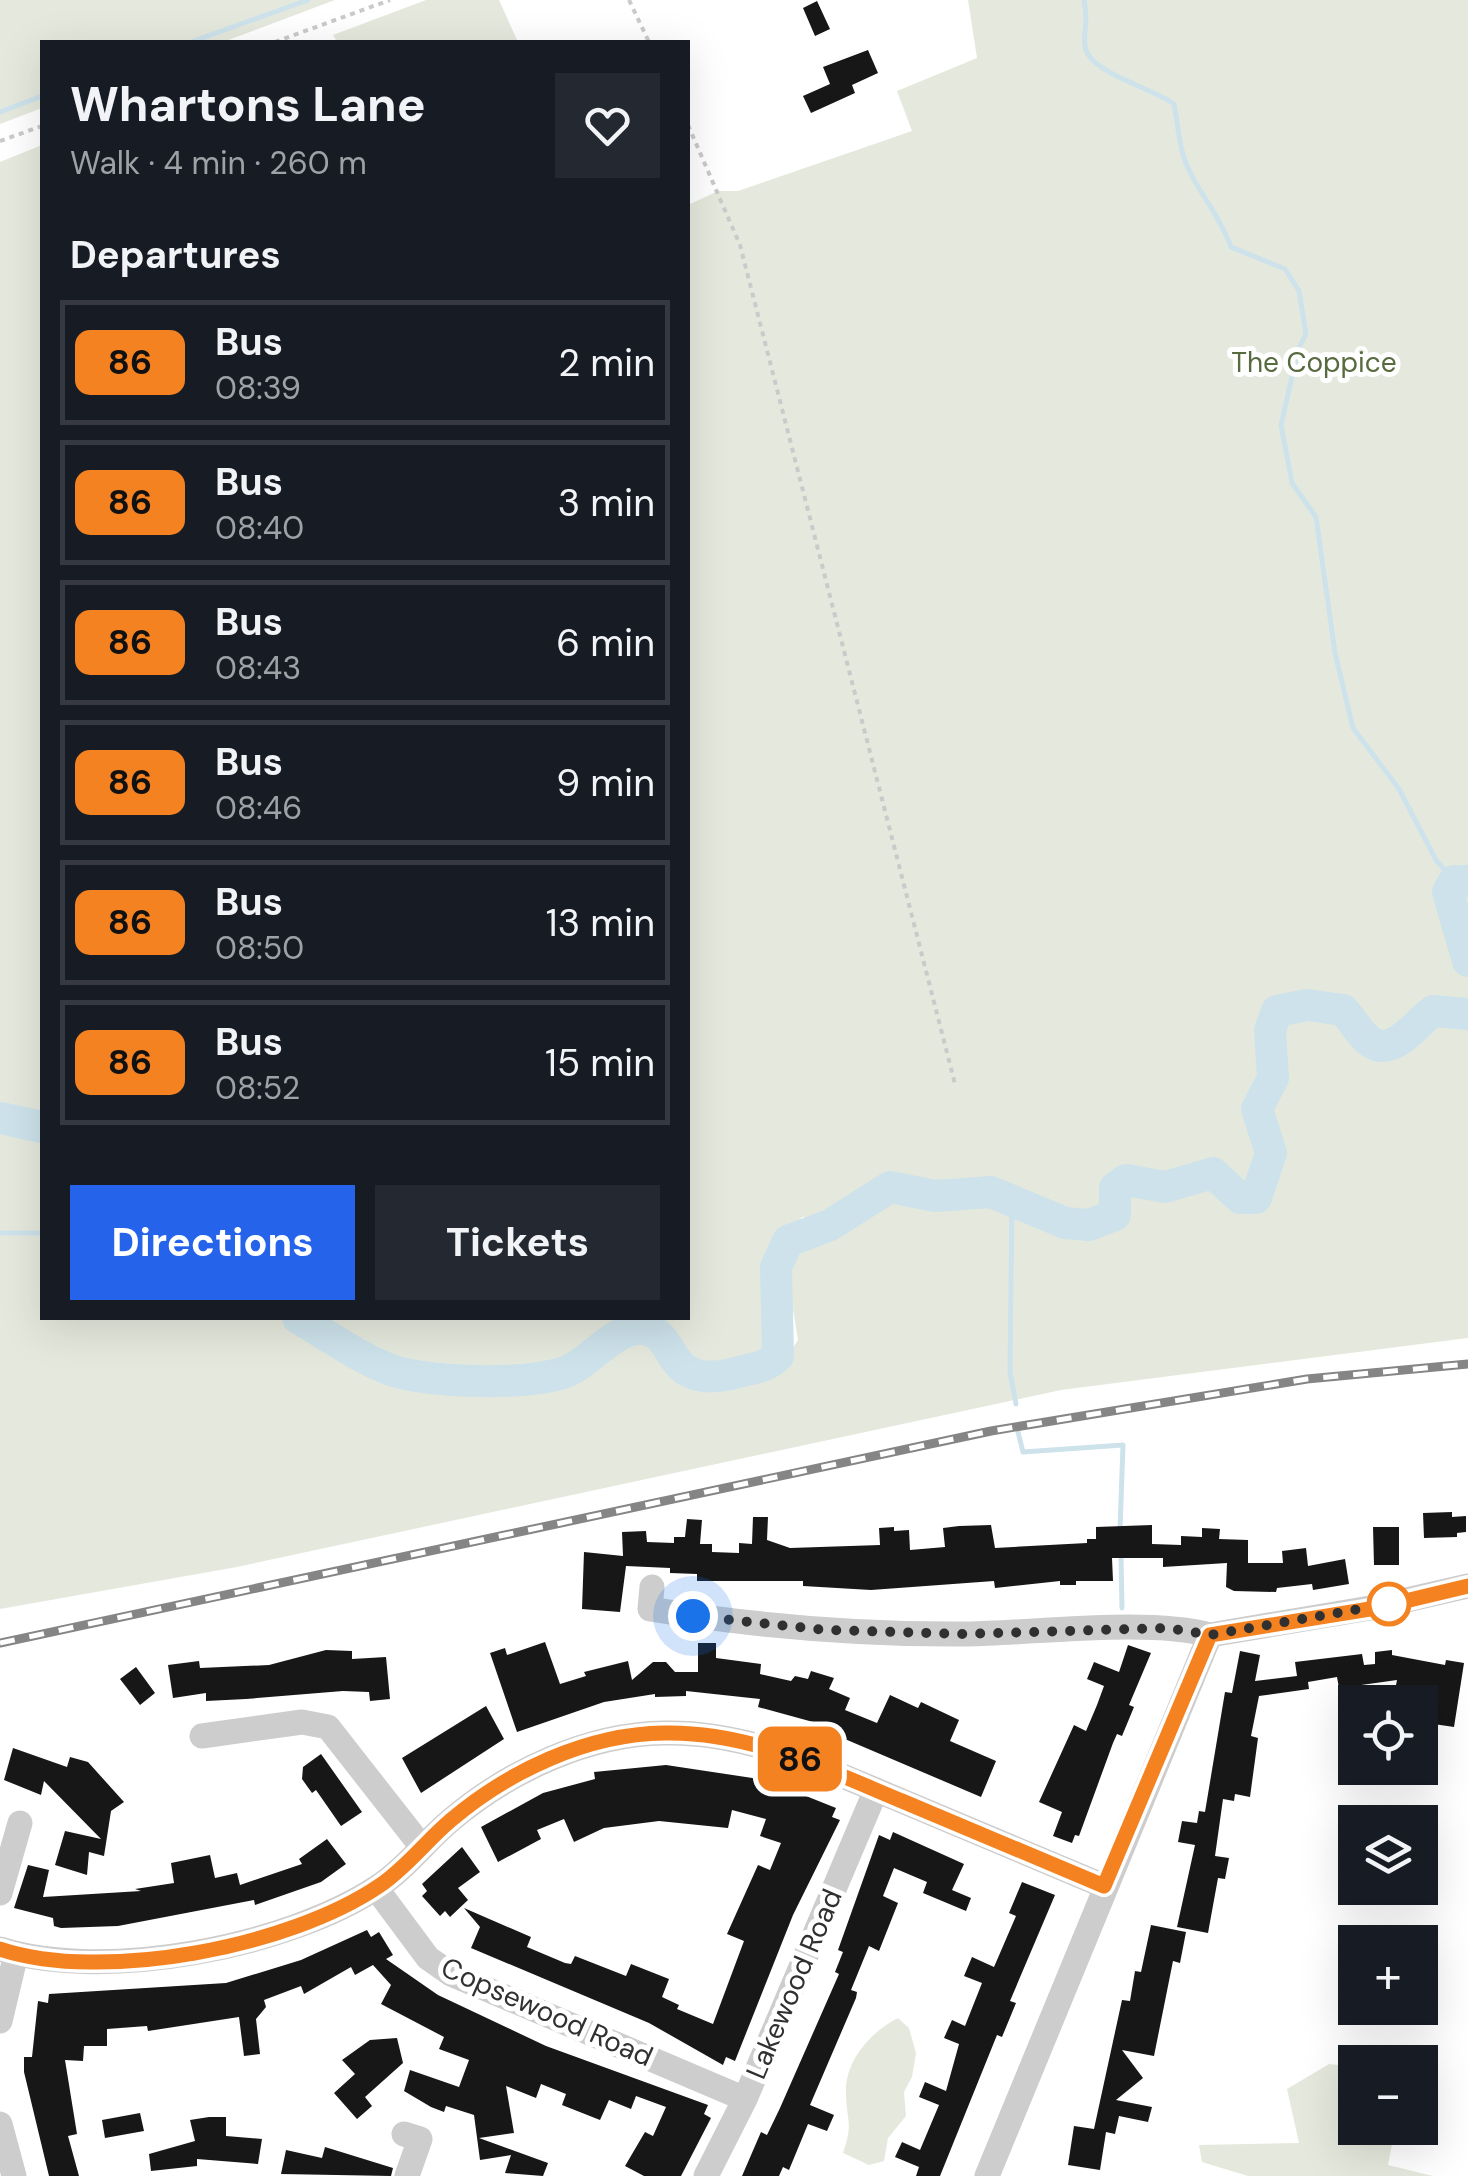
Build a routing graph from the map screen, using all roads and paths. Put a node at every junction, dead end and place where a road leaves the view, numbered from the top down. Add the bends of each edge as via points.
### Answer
1 (390, 0) edge
2 (629, 0) edge
3 (280, 40) edge
4 (648, 40) edge
5 (40, 127) edge
6 (690, 130) edge
7 (0, 141) edge
8 (955, 1084) dead end
9 (1468, 1586) edge
10 (652, 1587) dead end
11 (1210, 1635) junction
12 (202, 1736) dead end
13 (876, 1790) junction
14 (20, 1824) dead end
15 (422, 1847) junction
16 (1104, 1886) junction
17 (376, 1888) junction
18 (0, 1893) edge
19 (8, 1951) edge
20 (0, 2021) edge
21 (745, 2099) junction
22 (0, 2124) edge
23 (419, 2139) dead end
24 (7, 2166) edge
25 (407, 2176) edge
26 (706, 2176) edge
27 (986, 2176) edge

1 - 3 path
2 - 4 path
5 - 7 path
6 - 8 path via 740,245
9 - 11 street
10 - 11 street via 650,1609 794,1627 964,1634 1168,1628
11 - 16 street
12 - 15 street via 302,1722 328,1727
13 - 15 street via 736,1740 635,1735 529,1770
13 - 16 street
13 - 21 street, Lakewood Road
14 - 18 street
15 - 17 street
16 - 27 street
17 - 19 street via 260,1937 193,1952 100,1960
17 - 21 street, Copsewood Road via 428,1958 451,1974
19 - 20 street
21 - 26 street, Lakewood Road
22 - 24 street
23 - 25 street

